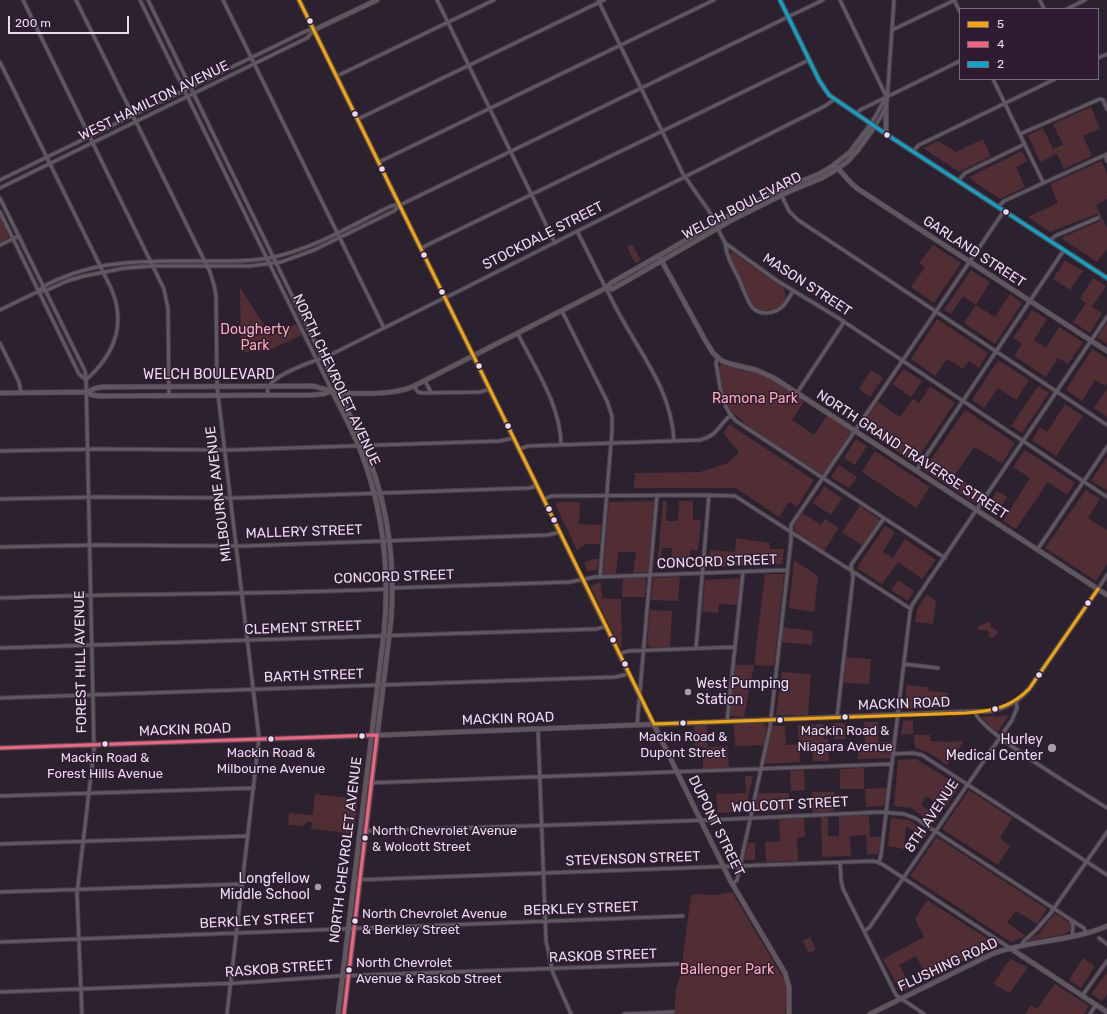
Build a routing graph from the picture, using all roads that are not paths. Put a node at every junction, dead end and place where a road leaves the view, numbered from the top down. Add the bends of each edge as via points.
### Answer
1 (23, 0) edge
2 (76, 0) edge
3 (140, 0) edge
4 (148, 0) edge
5 (223, 0) edge
6 (299, 0) edge
7 (377, 0) edge
8 (437, 0) edge
9 (494, 0) edge
10 (604, 0) edge
11 (714, 0) edge
12 (780, 0) edge
13 (823, 0) edge
14 (840, 0) edge
15 (894, 0) edge
16 (954, 0) edge
17 (1085, 0) edge
18 (598, 1) edge
19 (1068, 8) edge
20 (959, 10) edge
21 (154, 13) junction
22 (148, 16) junction
23 (788, 17) junction
24 (448, 22) junction
25 (314, 30) junction
26 (892, 30) junction
27 (620, 45) junction
28 (252, 57) junction
29 (809, 60) junction
30 (0, 62) edge
31 (959, 62) edge
32 (255, 64) junction
33 (468, 65) junction
34 (337, 76) junction
35 (993, 80) edge
36 (1053, 80) edge
37 (190, 87) junction
38 (641, 88) junction
39 (184, 90) junction
40 (194, 94) junction
41 (187, 97) junction
42 (886, 98) junction
43 (834, 99) junction
44 (1004, 103) junction
45 (886, 104) junction
46 (489, 109) junction
47 (1107, 109) edge
48 (856, 114) junction
49 (133, 115) junction
50 (358, 119) junction
51 (136, 122) junction
52 (873, 125) junction
53 (662, 132) junction
54 (886, 134) junction
55 (1020, 134) junction
56 (90, 136) junction
57 (93, 143) junction
58 (1025, 144) junction
59 (913, 151) junction
60 (510, 152) junction
61 (1106, 154) edge
62 (47, 158) junction
63 (379, 162) junction
64 (1107, 162) edge
65 (50, 164) junction
66 (836, 167) junction
67 (232, 173) junction
68 (226, 176) junction
69 (684, 177) junction
70 (0, 180) edge
71 (958, 181) junction
72 (1043, 182) junction
73 (0, 188) edge
74 (780, 193) junction
75 (531, 195) junction
76 (0, 198) edge
77 (400, 206) junction
78 (998, 207) junction
79 (1004, 211) junction
80 (0, 212) edge
81 (1098, 218) dead end
82 (716, 225) junction
83 (577, 231) junction
84 (337, 232) junction
85 (19, 236) junction
86 (13, 238) junction
87 (340, 238) junction
88 (1050, 241) junction
89 (725, 242) junction
90 (554, 243) junction
91 (0, 245) edge
92 (421, 248) junction
93 (1064, 250) junction
94 (274, 257) junction
95 (661, 258) junction
96 (266, 259) junction
97 (150, 261) junction
98 (204, 261) junction
99 (969, 262) junction
100 (276, 263) junction
101 (269, 264) junction
102 (153, 266) junction
103 (207, 266) junction
104 (100, 267) junction
105 (102, 272) junction
106 (1107, 278) edge
107 (43, 286) junction
108 (606, 288) junction
109 (39, 291) junction
110 (46, 291) junction
111 (793, 291) junction
112 (445, 298) junction
113 (1031, 302) junction
114 (0, 310) edge
115 (562, 311) junction
116 (936, 311) junction
117 (1107, 317) edge
118 (844, 322) junction
119 (384, 328) junction
120 (518, 334) junction
121 (1091, 341) junction
122 (0, 343) edge
123 (1107, 351) edge
124 (997, 352) junction
125 (473, 356) junction
126 (323, 358) junction
127 (717, 358) junction
128 (316, 360) junction
129 (902, 361) junction
130 (86, 380) junction
131 (425, 381) junction
132 (169, 386) junction
133 (217, 386) junction
134 (269, 386) junction
135 (414, 386) junction
136 (490, 389) junction
137 (332, 391) junction
138 (21, 392) junction
139 (87, 392) junction
140 (339, 392) junction
141 (431, 392) junction
142 (1057, 392) junction
143 (0, 393) edge
144 (797, 393) junction
145 (169, 395) junction
146 (218, 395) junction
147 (268, 395) junction
148 (963, 402) junction
149 (731, 415) junction
150 (1107, 425) edge
151 (855, 431) junction
152 (513, 438) junction
153 (674, 441) junction
154 (1024, 441) junction
155 (611, 443) junction
156 (561, 445) junction
157 (358, 446) junction
158 (364, 446) junction
159 (1107, 447) edge
160 (88, 449) junction
161 (519, 449) junction
162 (225, 450) junction
163 (0, 451) edge
164 (916, 471) junction
165 (823, 478) junction
166 (1084, 482) junction
167 (537, 486) junction
168 (377, 493) junction
169 (657, 495) junction
170 (709, 495) junction
171 (606, 496) junction
172 (89, 497) junction
173 (1107, 497) edge
174 (230, 498) junction
175 (0, 499) edge
176 (543, 499) junction
177 (977, 511) junction
178 (884, 518) junction
179 (791, 531) junction
180 (560, 532) junction
181 (389, 540) junction
182 (383, 541) junction
183 (90, 545) junction
184 (236, 546) junction
185 (0, 547) edge
186 (1037, 550) junction
187 (945, 558) junction
188 (787, 570) junction
189 (743, 572) junction
190 (852, 572) junction
191 (702, 573) junction
192 (650, 575) junction
193 (1107, 575) edge
194 (600, 577) junction
195 (583, 580) junction
196 (389, 588) junction
197 (1098, 589) junction
198 (242, 593) junction
199 (91, 595) junction
200 (1107, 595) edge
201 (0, 598) edge
202 (911, 609) junction
203 (606, 626) junction
204 (386, 636) junction
205 (248, 641) junction
206 (92, 645) junction
207 (735, 647) junction
208 (0, 648) edge
209 (696, 648) junction
210 (643, 650) junction
211 (619, 654) junction
212 (904, 664) junction
213 (938, 668) dead end
214 (629, 674) junction
215 (377, 684) junction
216 (383, 684) junction
217 (254, 689) junction
218 (93, 694) junction
219 (639, 695) junction
220 (0, 698) edge
221 (1016, 701) junction
222 (975, 712) junction
223 (898, 715) junction
224 (837, 718) junction
225 (770, 720) junction
226 (727, 722) junction
227 (654, 724) junction
228 (637, 725) junction
229 (538, 729) junction
230 (377, 735) junction
231 (371, 736) junction
232 (259, 738) junction
233 (999, 738) junction
234 (94, 744) junction
235 (0, 748) edge
236 (893, 754) junction
237 (892, 764) junction
238 (760, 770) junction
239 (678, 773) junction
240 (540, 778) junction
241 (371, 783) junction
242 (366, 784) junction
243 (967, 784) junction
244 (254, 788) junction
245 (90, 793) junction
246 (0, 796) edge
247 (1107, 808) edge
248 (886, 812) junction
249 (750, 818) junction
250 (701, 820) junction
251 (542, 826) junction
252 (935, 831) junction
253 (363, 832) junction
254 (1107, 832) edge
255 (248, 836) junction
256 (84, 841) junction
257 (0, 844) edge
258 (840, 862) junction
259 (879, 862) junction
260 (1086, 862) junction
261 (740, 866) junction
262 (723, 867) junction
263 (543, 873) junction
264 (1107, 875) edge
265 (903, 878) junction
266 (357, 880) junction
267 (243, 884) junction
268 (732, 885) junction
269 (78, 889) junction
270 (0, 892) edge
271 (1054, 909) junction
272 (683, 916) dead end
273 (1070, 919) junction
274 (545, 921) junction
275 (1107, 926) edge
276 (348, 928) junction
277 (354, 928) junction
278 (864, 931) junction
279 (237, 934) junction
280 (1086, 934) junction
281 (1072, 937) junction
282 (1099, 938) dead end
283 (79, 939) junction
284 (0, 942) edge
285 (1107, 944) edge
286 (1021, 946) junction
287 (1010, 948) junction
288 (1107, 960) edge
289 (678, 964) dead end
290 (552, 969) junction
291 (342, 976) junction
292 (348, 976) junction
293 (231, 984) junction
294 (81, 989) junction
295 (0, 992) edge
296 (1082, 996) junction
297 (901, 999) junction
298 (1096, 1005) junction
299 (880, 1011) edge
300 (673, 1012) dead end
301 (1107, 1012) edge
302 (82, 1014) edge
303 (227, 1014) edge
304 (338, 1014) edge
305 (344, 1014) edge
306 (571, 1014) edge
307 (624, 1014) edge
308 (788, 1014) edge
309 (870, 1014) edge
310 (924, 1014) edge
311 (1090, 1014) edge

1 - 56 street
2 - 49 street, MILBOURNE AVENUE
3 - 22 street, NORTH CHEVROLET AVENUE
4 - 21 street, NORTH CHEVROLET AVENUE
5 - 28 street
6 - 25 street, DUPONT STREET
7 - 25 street, WEST HAMILTON AVENUE
8 - 24 street
9 - 24 street
10 - 18 street
11 - 27 street
12 - 23 street
13 - 23 street
14 - 42 street
15 - 26 street
16 - 20 street
16 - 26 street
17 - 19 street
18 - 27 street, MASON STREET
18 - 33 street
21 - 22 street
21 - 37 street, NORTH CHEVROLET AVENUE
22 - 39 street, NORTH CHEVROLET AVENUE
23 - 29 street
23 - 38 street
24 - 33 street
24 - 34 street
25 - 28 street, WEST HAMILTON AVENUE via 306,31
25 - 32 street, WEST HAMILTON AVENUE via 307,38
25 - 34 street, DUPONT STREET
26 - 42 street
27 - 38 street, MASON STREET
27 - 46 street
28 - 32 street
28 - 37 street, WEST HAMILTON AVENUE
29 - 43 street via 823,88
29 - 53 street
30 - 62 street
31 - 42 street
32 - 40 street, WEST HAMILTON AVENUE
32 - 84 street
33 - 46 street
33 - 50 street
34 - 50 street, DUPONT STREET
35 - 44 street
36 - 44 street
37 - 39 street, WEST HAMILTON AVENUE
37 - 40 street, NORTH CHEVROLET AVENUE
38 - 53 street, MASON STREET
38 - 60 street
39 - 41 street, NORTH CHEVROLET AVENUE
39 - 49 street, WEST HAMILTON AVENUE
40 - 41 street, WEST HAMILTON AVENUE
40 - 67 street, NORTH CHEVROLET AVENUE
41 - 51 street, WEST HAMILTON AVENUE
41 - 68 street, NORTH CHEVROLET AVENUE
42 - 45 street
42 - 48 street
42 - 52 street
43 - 48 street
43 - 69 street, STOCKDALE STREET via 828,105
44 - 55 street
44 - 59 street via 920,145
45 - 52 street
45 - 54 street
46 - 60 street
46 - 63 street
47 - 55 street via 1102,99
48 - 52 street
49 - 51 street, MILBOURNE AVENUE
49 - 56 street, WEST HAMILTON AVENUE
50 - 63 street, DUPONT STREET
51 - 57 street, WEST HAMILTON AVENUE
51 - 98 street, MILBOURNE AVENUE
52 - 54 street
52 - 66 street, WELCH BOULEVARD via 858,150
53 - 69 street, MASON STREET
53 - 75 street
54 - 59 street
55 - 58 street
56 - 57 street
56 - 62 street, WEST HAMILTON AVENUE
57 - 65 street, WEST HAMILTON AVENUE
57 - 97 street
58 - 71 street via 965,173
58 - 72 street
59 - 71 street
60 - 75 street
60 - 77 street
61 - 64 street
61 - 72 street
62 - 65 street
62 - 70 street, WEST HAMILTON AVENUE
63 - 77 street, DUPONT STREET
65 - 73 street, WEST HAMILTON AVENUE
65 - 104 street
66 - 74 street, WELCH BOULEVARD via 822,178
66 - 99 street, GARLAND STREET via 858,189
67 - 68 street
67 - 94 street, NORTH CHEVROLET AVENUE
68 - 96 street, NORTH CHEVROLET AVENUE
69 - 82 street, MASON STREET
69 - 83 street, STOCKDALE STREET
71 - 78 street
72 - 78 street via 1004,201
74 - 82 street, WELCH BOULEVARD
74 - 116 street via 795,218
75 - 90 street
75 - 92 street
76 - 85 street, FOREST HILL AVENUE
77 - 84 street via 393,205
77 - 87 street
77 - 92 street, DUPONT STREET
78 - 79 street
79 - 88 street
79 - 99 street
80 - 86 street
81 - 88 street via 1055,236
82 - 89 street, MASON STREET
82 - 95 street, WELCH BOULEVARD
83 - 90 street, STOCKDALE STREET
83 - 108 street
84 - 87 street
84 - 94 street via 303,249
85 - 86 street
85 - 107 street, FOREST HILL AVENUE
86 - 91 street
86 - 109 street
87 - 100 street via 305,254
87 - 119 street
88 - 93 street
89 - 111 street, MASON STREET
89 - 111 street via 727,256 755,310 765,313 776,311
90 - 112 street, STOCKDALE STREET
92 - 112 street, DUPONT STREET
93 - 106 street
93 - 113 street
94 - 96 street
94 - 100 street, NORTH CHEVROLET AVENUE
95 - 108 street, WELCH BOULEVARD
95 - 127 street
96 - 98 street
96 - 101 street, NORTH CHEVROLET AVENUE
97 - 98 street
97 - 102 street
97 - 104 street
98 - 103 street, MILBOURNE AVENUE
99 - 113 street, GARLAND STREET
99 - 116 street
100 - 101 street
100 - 126 street, NORTH CHEVROLET AVENUE
101 - 103 street
101 - 128 street, NORTH CHEVROLET AVENUE
102 - 103 street
102 - 105 street
102 - 132 street via 164,289 168,306
103 - 133 street, MILBOURNE AVENUE via 216,293
104 - 105 street
104 - 107 street via 70,274
105 - 110 street via 72,280
105 - 130 street via 116,302 117,331 106,358
107 - 109 street
107 - 110 street, FOREST HILL AVENUE
108 - 115 street, WELCH BOULEVARD
108 - 153 street via 659,382 668,407
109 - 110 street
109 - 114 street
109 - 130 street via 79,374
110 - 130 street, FOREST HILL AVENUE via 85,371
111 - 118 street, MASON STREET
112 - 119 street, STOCKDALE STREET
112 - 125 street, DUPONT STREET
113 - 121 street, GARLAND STREET
113 - 124 street
115 - 120 street, WELCH BOULEVARD
115 - 155 street via 607,401 612,421
116 - 124 street
116 - 129 street
117 - 121 street
118 - 129 street, MASON STREET
118 - 144 street
119 - 126 street, STOCKDALE STREET
120 - 125 street, WELCH BOULEVARD
120 - 156 street via 555,408 560,423
121 - 123 street, GARLAND STREET
121 - 142 street
122 - 138 street via 20,384
124 - 142 street
124 - 148 street
125 - 131 street, WELCH BOULEVARD
125 - 136 street, DUPONT STREET
126 - 128 street, STOCKDALE STREET
126 - 140 street, NORTH CHEVROLET AVENUE
127 - 144 street, NORTH GRAND TRAVERSE STREET via 729,364 762,372
127 - 149 street via 721,393 725,407
128 - 134 street, STOCKDALE STREET via 281,376
128 - 137 street, NORTH CHEVROLET AVENUE
129 - 148 street, MASON STREET
129 - 151 street
130 - 139 street, FOREST HILL AVENUE
131 - 135 street, WELCH BOULEVARD
131 - 141 street
132 - 133 street, WELCH BOULEVARD
132 - 139 street, WELCH BOULEVARD via 100,387
132 - 145 street
133 - 134 street, WELCH BOULEVARD
133 - 146 street, MILBOURNE AVENUE
134 - 137 street, WELCH BOULEVARD via 316,386
134 - 147 street
135 - 140 street, WELCH BOULEVARD via 395,392
135 - 141 street via 419,392
136 - 141 street via 480,392
136 - 152 street, DUPONT STREET
137 - 140 street, WELCH BOULEVARD
137 - 147 street, WELCH BOULEVARD via 315,395
137 - 157 street, NORTH CHEVROLET AVENUE
138 - 139 street, WELCH BOULEVARD
138 - 143 street, WELCH BOULEVARD
139 - 145 street, WELCH BOULEVARD via 98,396
139 - 160 street, FOREST HILL AVENUE
140 - 158 street, NORTH CHEVROLET AVENUE
142 - 150 street
142 - 154 street
144 - 151 street, NORTH GRAND TRAVERSE STREET
145 - 146 street, WELCH BOULEVARD
146 - 147 street, WELCH BOULEVARD
146 - 162 street, MILBOURNE AVENUE
148 - 154 street, MASON STREET
148 - 164 street
149 - 153 street via 707,438
149 - 165 street via 744,427
151 - 164 street, NORTH GRAND TRAVERSE STREET
151 - 165 street
152 - 158 street via 500,441
152 - 161 street, DUPONT STREET
153 - 155 street
154 - 166 street, MASON STREET
154 - 177 street
155 - 156 street
155 - 171 street
156 - 161 street via 526,446
157 - 158 street
157 - 162 street
157 - 168 street, NORTH CHEVROLET AVENUE
158 - 168 street, NORTH CHEVROLET AVENUE
159 - 166 street
160 - 162 street
160 - 163 street
160 - 172 street, FOREST HILL AVENUE
161 - 167 street, DUPONT STREET
162 - 174 street, MILBOURNE AVENUE
164 - 177 street, NORTH GRAND TRAVERSE STREET
165 - 178 street
165 - 179 street via 791,525
166 - 173 street, MASON STREET
166 - 186 street
167 - 168 street
167 - 176 street, DUPONT STREET
168 - 174 street
168 - 181 street, NORTH CHEVROLET AVENUE
168 - 182 street, NORTH CHEVROLET AVENUE
169 - 170 street
169 - 171 street
169 - 192 street
170 - 179 street via 738,497
170 - 191 street
171 - 176 street via 552,496
171 - 194 street
172 - 174 street
172 - 175 street
172 - 183 street, FOREST HILL AVENUE
174 - 184 street, MILBOURNE AVENUE
176 - 180 street, DUPONT STREET
177 - 186 street, NORTH GRAND TRAVERSE STREET
177 - 187 street
178 - 187 street
178 - 190 street via 852,563
179 - 188 street
179 - 190 street
180 - 181 street, MALLERY STREET via 548,535
180 - 195 street, DUPONT STREET
181 - 182 street, MALLERY STREET
181 - 196 street, NORTH CHEVROLET AVENUE
182 - 184 street, MALLERY STREET
182 - 196 street, NORTH CHEVROLET AVENUE
183 - 184 street, MALLERY STREET
183 - 185 street, MALLERY STREET
183 - 199 street, FOREST HILL AVENUE
184 - 198 street, MILBOURNE AVENUE
186 - 197 street, NORTH GRAND TRAVERSE STREET
187 - 202 street
188 - 189 street, CONCORD STREET
188 - 225 street
189 - 191 street, CONCORD STREET
189 - 207 street
190 - 202 street
190 - 224 street
191 - 192 street, CONCORD STREET
191 - 209 street
192 - 194 street, CONCORD STREET
192 - 210 street
193 - 197 street
194 - 195 street, CONCORD STREET
195 - 196 street, CONCORD STREET
195 - 203 street, DUPONT STREET
196 - 198 street, CONCORD STREET
196 - 204 street, NORTH CHEVROLET AVENUE
197 - 200 street, NORTH GRAND TRAVERSE STREET
197 - 221 street via 1034,682
198 - 199 street, CONCORD STREET
198 - 205 street, MILBOURNE AVENUE
199 - 201 street, CONCORD STREET
199 - 206 street, FOREST HILL AVENUE
202 - 212 street
203 - 204 street, CLEMENT STREET via 597,629
203 - 211 street, DUPONT STREET
204 - 205 street, CLEMENT STREET
204 - 215 street, NORTH CHEVROLET AVENUE
204 - 216 street, NORTH CHEVROLET AVENUE
205 - 206 street, CLEMENT STREET
205 - 217 street, MILBOURNE AVENUE
206 - 208 street, CLEMENT STREET
206 - 218 street, FOREST HILL AVENUE
207 - 209 street
207 - 226 street
209 - 210 street
210 - 211 street
210 - 219 street
211 - 214 street, DUPONT STREET
212 - 213 street
212 - 223 street
214 - 216 street, BARTH STREET
214 - 219 street, DUPONT STREET
215 - 216 street, BARTH STREET
215 - 217 street, BARTH STREET
215 - 231 street, NORTH CHEVROLET AVENUE
216 - 230 street, NORTH CHEVROLET AVENUE
217 - 218 street, BARTH STREET
217 - 232 street, MILBOURNE AVENUE
218 - 220 street, BARTH STREET
218 - 234 street, FOREST HILL AVENUE
219 - 227 street, DUPONT STREET
219 - 228 street
221 - 222 street, MACKIN ROAD via 1001,708
221 - 233 street, 8TH AVENUE via 1015,714
222 - 223 street, MACKIN ROAD
222 - 233 street
223 - 224 street, MACKIN ROAD
223 - 236 street
224 - 225 street, MACKIN ROAD
225 - 226 street, MACKIN ROAD
225 - 238 street
226 - 227 street, MACKIN ROAD
227 - 228 street, MACKIN ROAD
227 - 239 street, DUPONT STREET
228 - 229 street, MACKIN ROAD
229 - 230 street, MACKIN ROAD
229 - 240 street
230 - 231 street, MACKIN ROAD
230 - 241 street, NORTH CHEVROLET AVENUE
231 - 232 street, MACKIN ROAD
231 - 242 street, NORTH CHEVROLET AVENUE
232 - 234 street, MACKIN ROAD
232 - 244 street, MILBOURNE AVENUE
233 - 243 street, 8TH AVENUE
233 - 247 street
234 - 235 street, MACKIN ROAD
234 - 245 street, FOREST HILL AVENUE
236 - 237 street
236 - 243 street via 920,754
237 - 238 street
237 - 248 street
238 - 239 street
238 - 249 street
239 - 240 street
239 - 250 street, DUPONT STREET
240 - 241 street
240 - 251 street
241 - 242 street
241 - 253 street, NORTH CHEVROLET AVENUE
242 - 253 street, NORTH CHEVROLET AVENUE
243 - 252 street, 8TH AVENUE
243 - 260 street
244 - 245 street
244 - 255 street, MILBOURNE AVENUE
245 - 246 street
245 - 256 street, FOREST HILL AVENUE
248 - 249 street, WOLCOTT STREET
248 - 252 street, WOLCOTT STREET via 909,815
248 - 259 street
249 - 250 street, WOLCOTT STREET
249 - 261 street
250 - 251 street, WOLCOTT STREET
250 - 262 street, DUPONT STREET
251 - 253 street, WOLCOTT STREET
251 - 263 street
252 - 265 street, 8TH AVENUE
252 - 271 street, WOLCOTT STREET
253 - 266 street, NORTH CHEVROLET AVENUE
254 - 260 street
255 - 256 street
255 - 267 street, MILBOURNE AVENUE
256 - 257 street
256 - 269 street, FOREST HILL AVENUE
258 - 259 street, STEVENSON STREET
258 - 261 street, STEVENSON STREET
258 - 278 street via 842,886
259 - 265 street
260 - 264 street
260 - 271 street
261 - 262 street, STEVENSON STREET
261 - 268 street via 736,882
262 - 263 street, STEVENSON STREET
262 - 268 street, DUPONT STREET
263 - 266 street, STEVENSON STREET
263 - 274 street
265 - 278 street, 8TH AVENUE via 869,928
265 - 287 street
266 - 276 street, NORTH CHEVROLET AVENUE
266 - 277 street, NORTH CHEVROLET AVENUE
267 - 269 street
267 - 279 street, MILBOURNE AVENUE
268 - 308 street, DUPONT STREET via 786,976 789,990
269 - 270 street
269 - 283 street, FOREST HILL AVENUE
271 - 273 street, WOLCOTT STREET
271 - 286 street
272 - 274 street, BERKLEY STREET
273 - 280 street, WOLCOTT STREET via 1082,927
273 - 281 street via 1073,925
274 - 277 street, BERKLEY STREET
274 - 290 street via 547,949
275 - 280 street, FLUSHING ROAD
276 - 277 street, BERKLEY STREET
276 - 279 street, BERKLEY STREET
276 - 291 street, NORTH CHEVROLET AVENUE
277 - 292 street, NORTH CHEVROLET AVENUE
278 - 297 street via 896,994
279 - 283 street, BERKLEY STREET
279 - 293 street, MILBOURNE AVENUE
280 - 281 street, FLUSHING ROAD
281 - 286 street, FLUSHING ROAD
282 - 285 street
283 - 284 street, BERKLEY STREET
283 - 294 street, FOREST HILL AVENUE
286 - 287 street, FLUSHING ROAD
287 - 296 street
287 - 297 street, FLUSHING ROAD via 985,956
288 - 296 street
289 - 290 street, RASKOB STREET
290 - 292 street, RASKOB STREET
290 - 306 street
291 - 292 street, RASKOB STREET
291 - 293 street, RASKOB STREET
291 - 304 street, NORTH CHEVROLET AVENUE
292 - 305 street, NORTH CHEVROLET AVENUE
293 - 294 street, RASKOB STREET
293 - 303 street, MILBOURNE AVENUE
294 - 295 street, RASKOB STREET
294 - 302 street, FOREST HILL AVENUE
296 - 298 street
297 - 299 street, FLUSHING ROAD
297 - 310 street
298 - 301 street
298 - 311 street
299 - 309 street, FLUSHING ROAD
300 - 307 street

